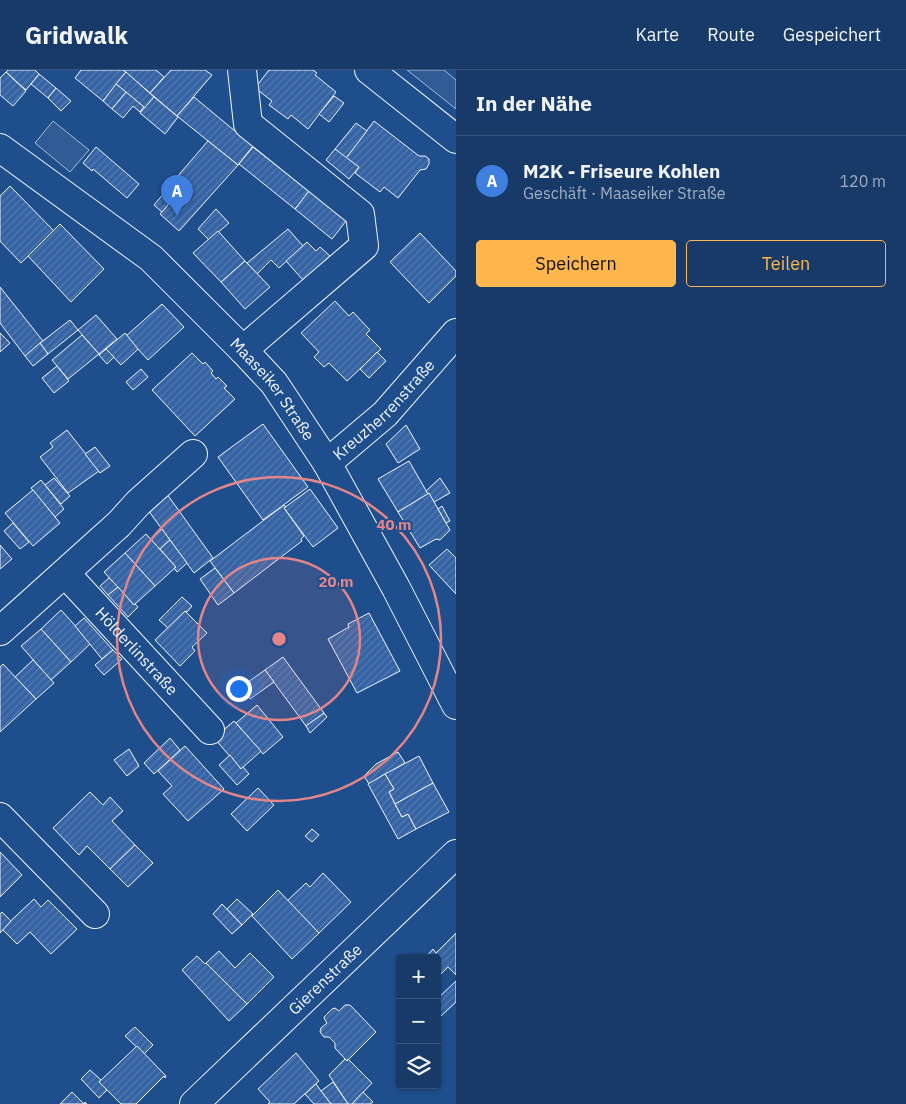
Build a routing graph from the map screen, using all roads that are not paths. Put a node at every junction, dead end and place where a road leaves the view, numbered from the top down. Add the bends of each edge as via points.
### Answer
1 (242, 70) edge
2 (369, 70) edge
3 (456, 139) edge
4 (0, 148) edge
5 (456, 333) edge
6 (243, 350) junction
7 (193, 454) dead end
8 (328, 463) junction
9 (64, 572) junction
10 (0, 631) edge
11 (456, 704) edge
12 (210, 730) dead end
13 (0, 816) edge
14 (456, 854) edge
15 (95, 914) dead end
16 (194, 1104) edge

1 - 6 street via 248,124 360,214 364,246
2 - 3 street
4 - 6 street, Maaseiker Straße via 151,258
5 - 8 street, Kreuzherrenstraße via 385,414
6 - 8 street, Maaseiker Straße via 274,383
7 - 9 street
8 - 11 street, Maaseiker Straße
9 - 10 street
9 - 12 street, Hölderlinstraße
13 - 15 street
14 - 16 street, Gierenstraße

